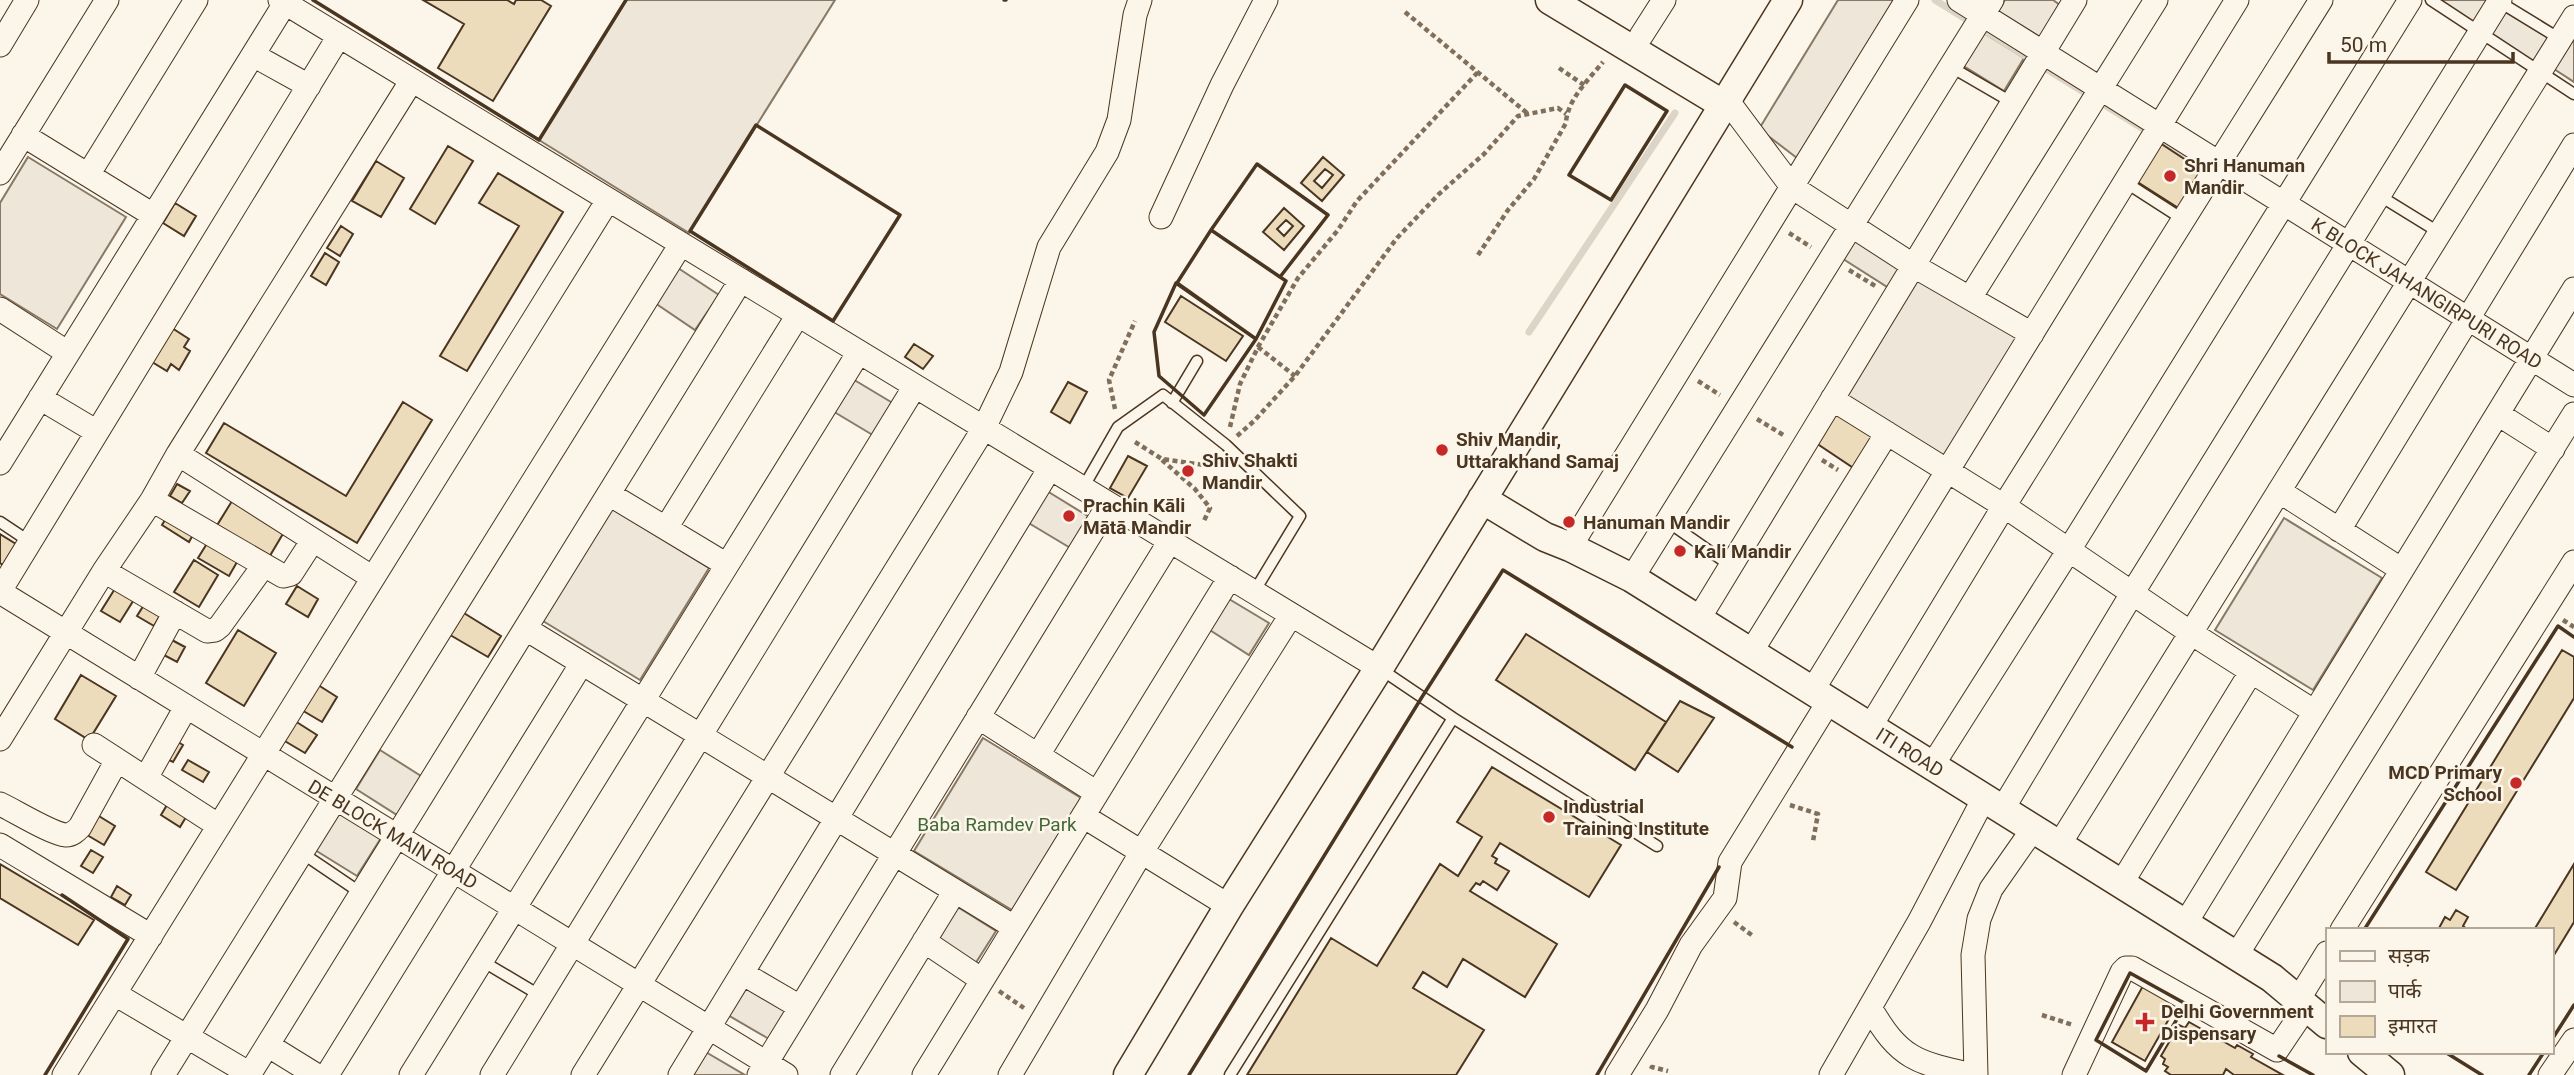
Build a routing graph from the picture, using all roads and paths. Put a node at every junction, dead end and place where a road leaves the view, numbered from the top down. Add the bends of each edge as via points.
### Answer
1 (27, 0) edge
2 (107, 0) edge
3 (196, 0) edge
4 (1140, 0) edge
5 (1266, 0) edge
6 (1550, 0) edge
7 (1664, 0) edge
8 (1788, 0) edge
9 (1907, 0) edge
10 (1959, 0) edge
11 (2156, 0) edge
12 (2237, 0) edge
13 (2321, 0) edge
14 (2410, 0) edge
15 (2431, 0) edge
16 (284, 1) edge
17 (2072, 1) edge
18 (2498, 1) edge
19 (1582, 4) edge
20 (1988, 8) edge
21 (1405, 12) dead end
22 (2574, 17) edge
23 (2481, 31) junction
24 (339, 36) junction
25 (1630, 39) junction
26 (2560, 39) junction
27 (0, 45) edge
28 (2043, 53) junction
29 (253, 55) junction
30 (1951, 67) junction
31 (1559, 68) dead end
32 (1478, 72) junction
33 (2540, 72) junction
34 (412, 80) junction
35 (1584, 85) junction
36 (309, 86) junction
37 (2101, 89) junction
38 (2574, 94) edge
39 (1728, 99) junction
40 (2012, 103) junction
41 (1528, 113) junction
42 (1566, 114) junction
43 (2160, 125) junction
44 (23, 135) junction
45 (2571, 156) edge
46 (2220, 163) junction
47 (0, 173) edge
48 (88, 175) junction
49 (2125, 182) junction
50 (1792, 187) junction
51 (2380, 196) junction
52 (608, 200) junction
53 (2284, 203) junction
54 (153, 215) junction
55 (1161, 217) dead end
56 (2184, 220) junction
57 (1852, 226) junction
58 (2440, 233) junction
59 (681, 244) junction
60 (2350, 245) junction
61 (1478, 255) dead end
62 (1914, 266) junction
63 (741, 280) junction
64 (2410, 282) junction
65 (2574, 289) edge
66 (1970, 298) junction
67 (2, 314) edge
68 (798, 315) junction
69 (2468, 318) junction
70 (1135, 321) dead end
71 (2032, 334) junction
72 (1258, 347) junction
73 (859, 352) junction
74 (68, 353) junction
75 (2532, 358) junction
76 (1197, 361) dead end
77 (1679, 369) junction
78 (1295, 376) junction
79 (2574, 385) edge
80 (915, 386) junction
81 (40, 398) junction
82 (1832, 400) junction
83 (1172, 403) junction
84 (1739, 407) junction
85 (2498, 414) junction
86 (2574, 414) edge
87 (1118, 427) junction
88 (984, 428) junction
89 (97, 432) junction
90 (1887, 433) junction
91 (1135, 442) dead end
92 (1226, 445) junction
93 (1803, 447) junction
94 (2553, 449) junction
95 (178, 454) junction
96 (1162, 459) junction
97 (0, 463) edge
98 (1050, 468) junction
99 (1948, 471) junction
100 (1857, 482) junction
101 (1083, 488) junction
102 (2279, 491) junction
103 (609, 494) junction
104 (1482, 499) junction
105 (152, 500) junction
106 (1109, 504) junction
107 (2004, 506) junction
108 (0, 522) edge
109 (1668, 522) junction
110 (1203, 523) dead end
111 (666, 528) junction
112 (2339, 530) junction
113 (313, 540) junction
114 (1170, 541) junction
115 (30, 542) junction
116 (1570, 547) junction
117 (2069, 550) junction
118 (2574, 562) edge
119 (264, 565) junction
120 (727, 565) junction
121 (1731, 566) junction
122 (2402, 570) junction
123 (104, 571) junction
124 (1230, 577) junction
125 (373, 578) junction
126 (1632, 578) junction
127 (0, 591) edge
128 (1254, 592) junction
129 (2133, 592) junction
130 (176, 612) junction
131 (1291, 615) junction
132 (1699, 620) junction
133 (526, 629) junction
134 (66, 633) junction
135 (2190, 633) junction
136 (1751, 652) junction
137 (582, 663) junction
138 (1379, 668) junction
139 (2251, 672) junction
140 (139, 678) junction
141 (1821, 696) junction
142 (643, 701) junction
143 (186, 707) junction
144 (2315, 712) junction
145 (978, 717) junction
146 (1453, 718) junction
147 (1870, 727) junction
148 (701, 736) junction
149 (0, 739) edge
150 (94, 745) dead end
151 (264, 754) junction
152 (1038, 755) junction
153 (117, 760) junction
154 (1932, 766) junction
155 (768, 777) junction
156 (145, 778) junction
157 (1097, 793) junction
158 (1771, 794) junction
159 (336, 799) junction
160 (0, 804) edge
161 (1993, 804) junction
162 (1083, 816) junction
163 (836, 819) junction
164 (219, 826) junction
165 (2033, 829) junction
166 (398, 836) junction
167 (1814, 841) dead end
168 (0, 845) edge
169 (2059, 845) junction
170 (1657, 846) dead end
171 (302, 853) junction
172 (1141, 853) junction
173 (894, 855) junction
174 (453, 871) junction
175 (2121, 884) junction
176 (955, 891) junction
177 (361, 893) junction
178 (1229, 906) junction
179 (515, 908) junction
180 (2185, 924) junction
181 (1014, 927) junction
182 (2343, 928) edge
183 (151, 936) junction
184 (924, 941) junction
185 (573, 944) junction
186 (2236, 956) junction
187 (2326, 956) edge
188 (482, 961) junction
189 (742, 973) junction
190 (982, 979) junction
191 (639, 985) junction
192 (115, 994) junction
193 (541, 996) junction
194 (800, 1007) junction
195 (1870, 1007) junction
196 (2310, 1010) edge
197 (2042, 1015) dead end
198 (1042, 1020) junction
199 (709, 1027) junction
200 (2093, 1034) junction
201 (187, 1036) junction
202 (2574, 1040) edge
203 (269, 1046) junction
204 (2364, 1054) edge
205 (763, 1069) edge
206 (1840, 1073) edge
207 (250, 1074) edge
208 (64, 1075) edge
209 (163, 1075) edge
210 (316, 1075) edge
211 (327, 1075) edge
212 (411, 1075) edge
213 (492, 1075) edge
214 (583, 1075) edge
215 (680, 1075) edge
216 (786, 1075) edge
217 (842, 1075) edge
218 (923, 1075) edge
219 (1010, 1075) edge
220 (1128, 1075) edge
221 (1230, 1075) edge
222 (1618, 1075) edge
223 (1974, 1075) edge
224 (2074, 1075) edge
225 (2390, 1075) edge
226 (2550, 1075) edge

1 - 27 street
2 - 44 street
3 - 48 street
4 - 88 street via 1119,120 1107,152 1049,247 1011,372
5 - 55 street
6 - 19 street
7 - 25 street
8 - 39 street
9 - 50 street
10 - 20 street, K BLOCK JAHANGIRPURI ROAD
11 - 37 street
12 - 43 street
13 - 46 street
14 - 53 street
15 - 23 lane
16 - 24 street
16 - 29 street
17 - 28 street
18 - 23 street
18 - 26 lane
19 - 25 street
20 - 28 street, K BLOCK JAHANGIRPURI ROAD
20 - 30 street
21 - 32 path
22 - 26 street
23 - 33 lane
23 - 51 street
24 - 34 street
24 - 36 street
25 - 35 path
25 - 39 street
26 - 33 street
28 - 37 street, K BLOCK JAHANGIRPURI ROAD
28 - 40 street
29 - 36 street
29 - 54 street
30 - 40 lane
30 - 57 street
31 - 35 path
32 - 41 path
32 - 72 path via 1357,201 1298,278
33 - 38 lane
33 - 58 street
34 - 52 street
34 - 95 street
35 - 42 path
36 - 89 street
37 - 43 street, K BLOCK JAHANGIRPURI ROAD
37 - 66 street
39 - 50 street
39 - 104 street
40 - 62 street
41 - 42 path via 1558,108
41 - 78 path via 1518,116 1397,238
42 - 61 path via 1566,123 1534,179
43 - 46 street, K BLOCK JAHANGIRPURI ROAD
43 - 49 street
44 - 47 street
44 - 48 street
45 - 69 street
46 - 53 street, K BLOCK JAHANGIRPURI ROAD
46 - 56 street
48 - 54 street
49 - 56 lane
49 - 71 street
50 - 57 street
50 - 77 street
51 - 58 lane
51 - 60 street
52 - 59 street
52 - 125 street
53 - 60 street, K BLOCK JAHANGIRPURI ROAD
53 - 117 street
54 - 74 street
56 - 107 street
57 - 62 street
57 - 84 street
58 - 64 street
59 - 63 street
59 - 159 street
60 - 64 street, K BLOCK JAHANGIRPURI ROAD
60 - 129 street
62 - 66 street
62 - 82 street
63 - 68 street
63 - 103 street
64 - 69 street, K BLOCK JAHANGIRPURI ROAD
64 - 102 street
65 - 75 street
66 - 71 street
67 - 74 street
68 - 73 street
68 - 111 street
69 - 75 street, K BLOCK JAHANGIRPURI ROAD
69 - 112 street
70 - 87 path via 1110,380
71 - 99 street
72 - 78 path
72 - 92 path via 1240,384
73 - 80 street
73 - 120 street
74 - 81 street
75 - 79 street, K BLOCK JAHANGIRPURI ROAD
75 - 85 street
76 - 83 lane
77 - 84 path
77 - 116 street
78 - 92 path
80 - 88 street
80 - 148 street
81 - 89 street
81 - 97 street
82 - 90 street
82 - 93 street
83 - 87 lane via 1163,395
83 - 92 lane
84 - 93 path
84 - 109 street
85 - 94 street
85 - 122 street
86 - 94 street
87 - 101 lane
88 - 98 street
88 - 155 street
89 - 115 street
90 - 99 street
90 - 100 street
91 - 96 path
92 - 96 path via 1211,466
92 - 128 lane via 1300,516
93 - 100 path
93 - 121 street
94 - 186 street
95 - 105 street
95 - 113 street
96 - 110 path via 1210,508
98 - 101 street
98 - 163 street
99 - 107 street
99 - 141 street
100 - 136 street
101 - 106 street
102 - 112 street
102 - 135 street
103 - 111 street
103 - 133 street
104 - 116 street, ITI ROAD
104 - 138 street
105 - 119 street
105 - 123 street
106 - 114 street
106 - 145 street
107 - 117 street
107 - 147 street
108 - 115 lane
109 - 121 lane
109 - 126 street
111 - 120 street
112 - 122 street
113 - 119 street via 288,576
113 - 125 street
114 - 124 street
114 - 152 street
115 - 127 street
116 - 126 street, ITI ROAD
117 - 129 street
117 - 154 street
118 - 182 street
119 - 130 street via 215,630 207,631
120 - 142 street
121 - 132 street
122 - 144 street
123 - 130 street
123 - 134 street
124 - 128 street
124 - 157 street
125 - 151 street
126 - 132 street, ITI ROAD
127 - 134 street, DE BLOCK MAIN ROAD
128 - 131 street
129 - 135 street
129 - 161 street
130 - 140 street
131 - 138 street
131 - 172 street
132 - 136 street, ITI ROAD
133 - 137 street
133 - 166 street
134 - 140 street, DE BLOCK MAIN ROAD
134 - 149 street
135 - 139 street
135 - 169 street
136 - 141 street, ITI ROAD
137 - 142 street
137 - 174 street
138 - 146 lane
138 - 178 street
139 - 144 street
139 - 175 street
140 - 143 street, DE BLOCK MAIN ROAD
141 - 147 street, ITI ROAD
141 - 158 street
142 - 148 street
142 - 179 street
143 - 151 street, DE BLOCK MAIN ROAD
143 - 156 street
144 - 180 street
145 - 152 street
145 - 173 street
146 - 170 lane
146 - 221 lane
147 - 154 street, ITI ROAD
148 - 155 street
148 - 185 street
150 - 153 street
151 - 159 street, DE BLOCK MAIN ROAD
151 - 164 street
152 - 157 street
153 - 156 street
153 - 160 street via 74,833 54,831
154 - 161 street, ITI ROAD
155 - 163 street
155 - 191 street
156 - 164 street
157 - 162 street
158 - 167 path via 1818,814
158 - 222 street via 1730,862 1725,898 1691,945
159 - 166 street, DE BLOCK MAIN ROAD
159 - 171 street
161 - 165 street, ITI ROAD
161 - 195 street
162 - 172 street
162 - 181 street
163 - 173 street
163 - 189 street
164 - 183 street
165 - 169 street, ITI ROAD
165 - 223 street via 1991,889 1979,919 1973,955
166 - 174 street, DE BLOCK MAIN ROAD
166 - 177 street
168 - 183 street
169 - 175 street, ITI ROAD
171 - 177 lane
171 - 201 street
172 - 178 street
172 - 198 street
173 - 176 street
173 - 194 street
174 - 179 street, DE BLOCK MAIN ROAD
174 - 211 street
175 - 180 street, ITI ROAD
176 - 181 street
176 - 184 street
177 - 203 street
178 - 220 street
179 - 185 street, DE BLOCK MAIN ROAD
179 - 188 street
180 - 186 street, ITI ROAD
181 - 190 street
183 - 192 street
184 - 190 street
184 - 217 street
185 - 191 street, DE BLOCK MAIN ROAD
185 - 193 street
186 - 196 street, ITI ROAD
187 - 196 street
188 - 193 lane
188 - 212 street
189 - 194 street
189 - 199 street
190 - 198 path
190 - 218 street
191 - 199 street, DE BLOCK MAIN ROAD
191 - 214 street
192 - 201 street
192 - 208 street
193 - 213 street
194 - 205 street
195 - 206 street
195 - 223 street via 1883,1030 1916,1060
196 - 200 street via 2277,1050 2139,971 2126,968
197 - 200 path
198 - 219 street
199 - 205 street, DE BLOCK MAIN ROAD
199 - 215 street
200 - 224 street
201 - 207 street
201 - 209 street
202 - 226 street
203 - 207 street
203 - 210 street
204 - 225 street
205 - 216 street, DE BLOCK MAIN ROAD

